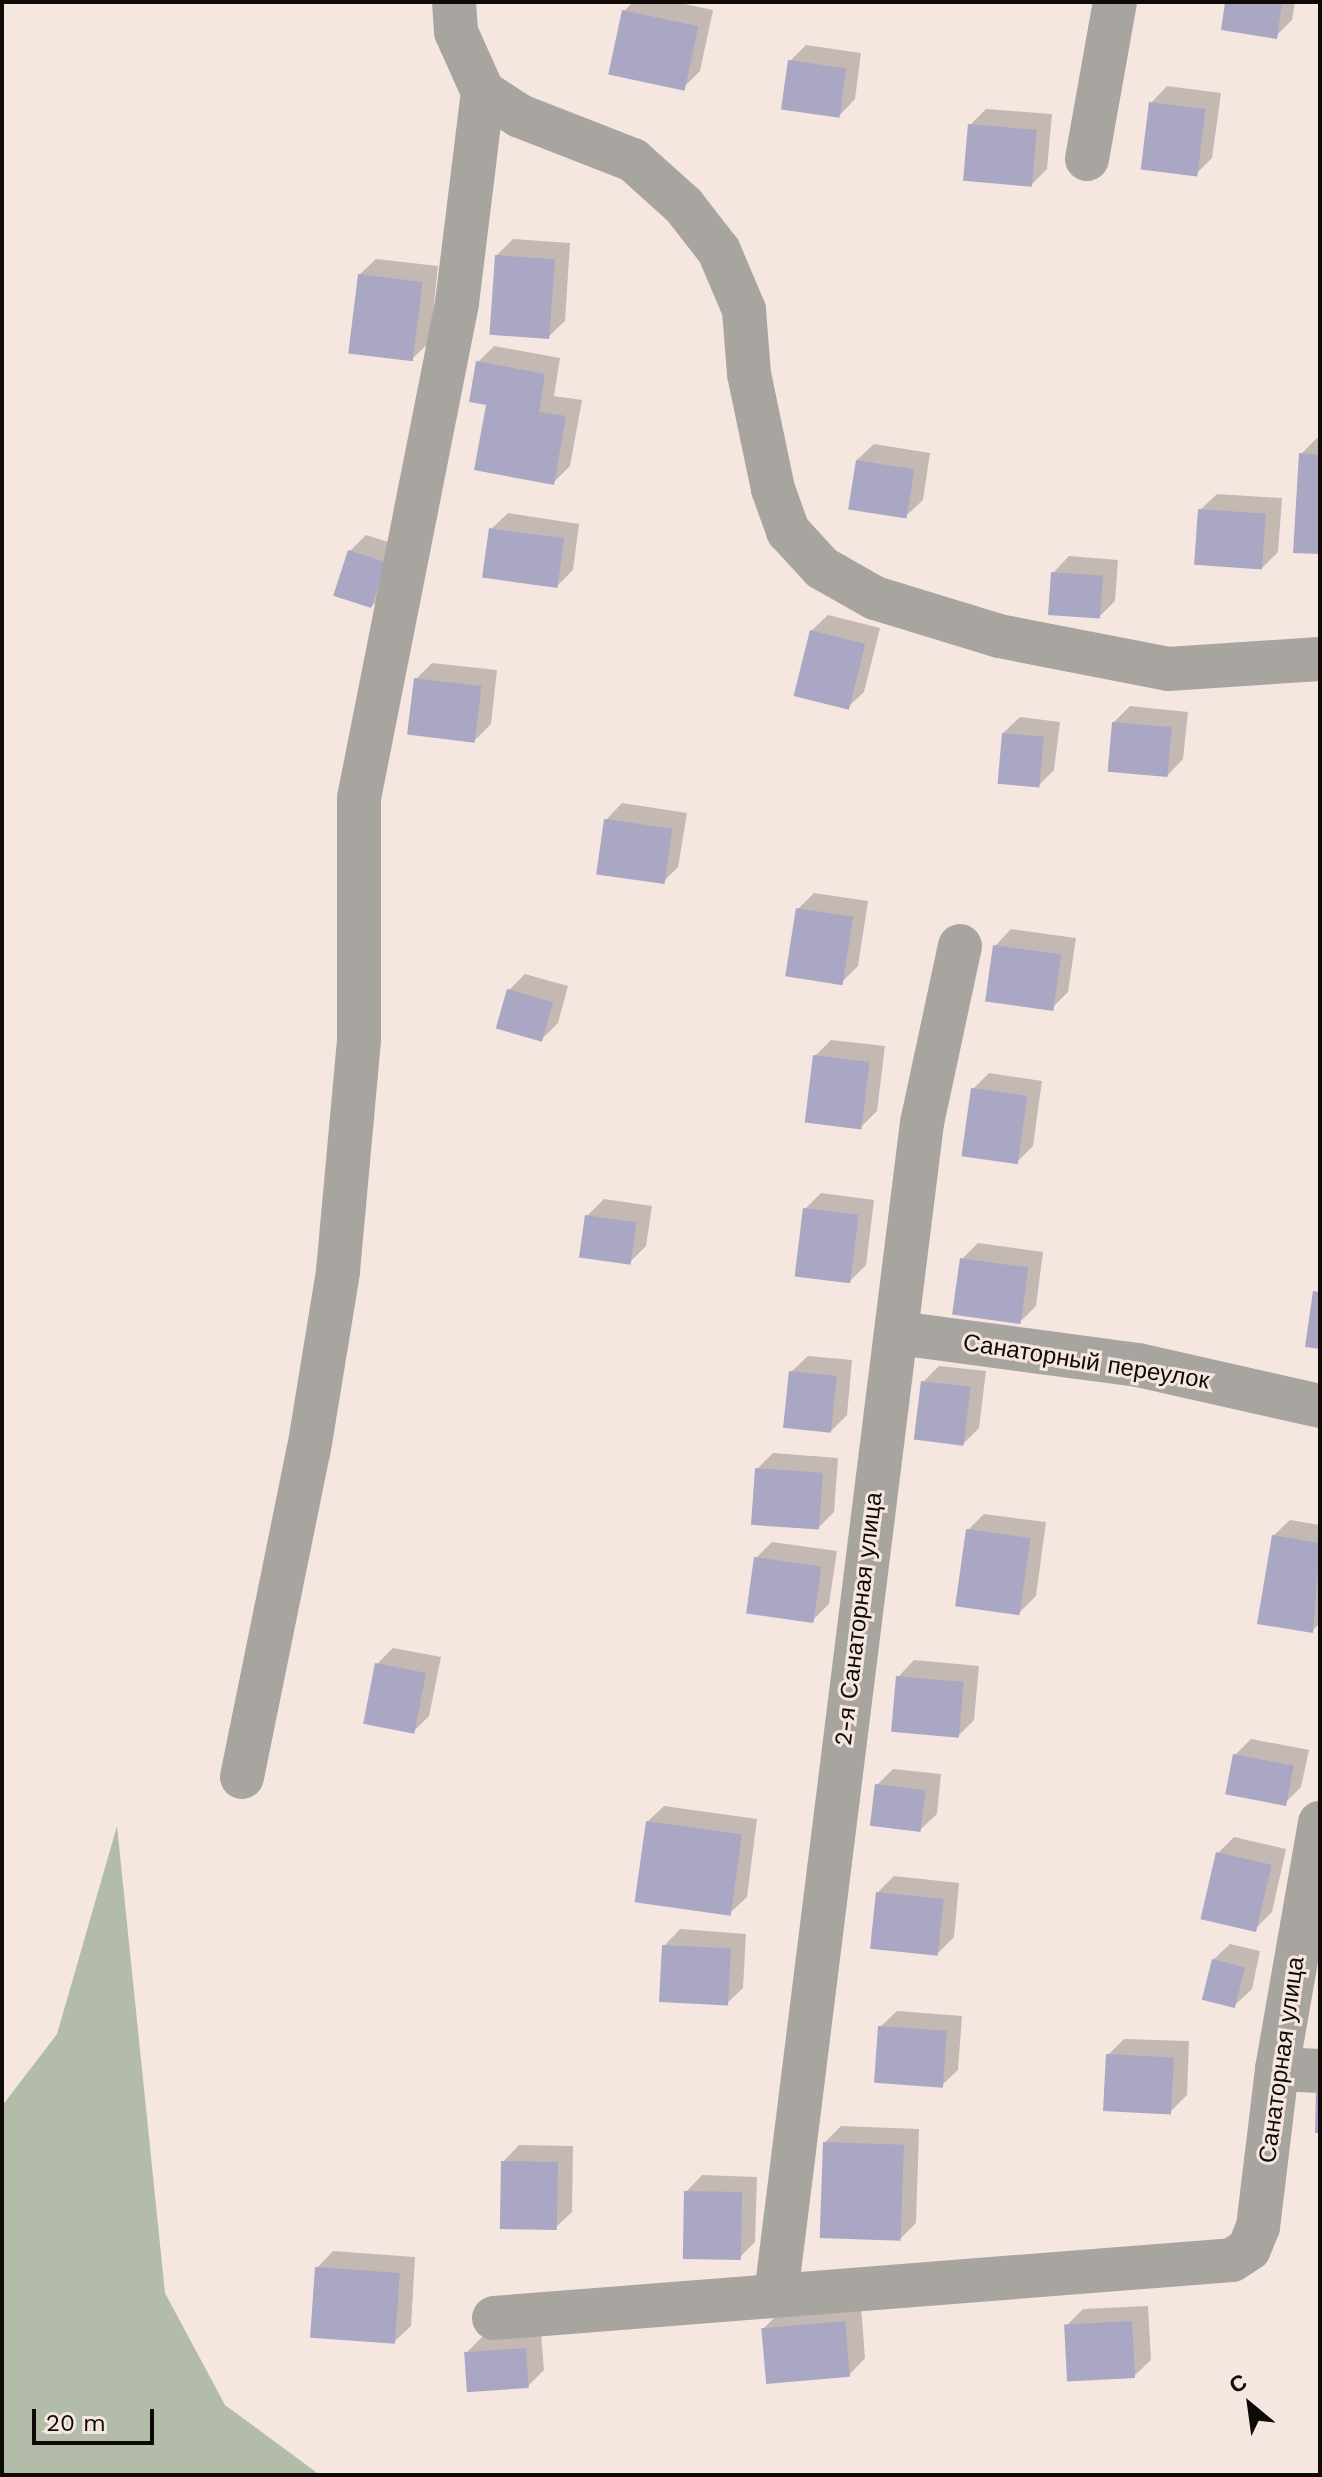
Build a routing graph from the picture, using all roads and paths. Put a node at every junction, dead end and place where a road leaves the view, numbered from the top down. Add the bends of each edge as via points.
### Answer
1 (1115, 2) edge
2 (455, 17) edge
3 (483, 92) junction
4 (1087, 159) dead end
5 (1320, 659) edge
6 (960, 946) dead end
7 (898, 1333) junction
8 (1320, 1406) edge
9 (242, 1777) dead end
10 (1320, 1823) edge
11 (1277, 2069) junction
12 (1320, 2071) edge
13 (776, 2295) junction
14 (494, 2318) dead end

1 - 4 street
2 - 3 street
3 - 5 street via 520,116 633,160 684,206 719,251 744,310 749,374 773,489 788,531 822,568 875,598 999,636 1168,669
3 - 9 street via 457,303 359,798 359,1039 338,1271 309,1449
6 - 7 street, 2-я Санаторная улица via 922,1123
7 - 8 street, Санаторный переулок via 1138,1365
7 - 13 street, 2-я Санаторная улица
10 - 11 street, Санаторная улица
11 - 12 street
11 - 13 street, Санаторная улица via 1258,2227 1249,2249 1211,2265
13 - 14 street

